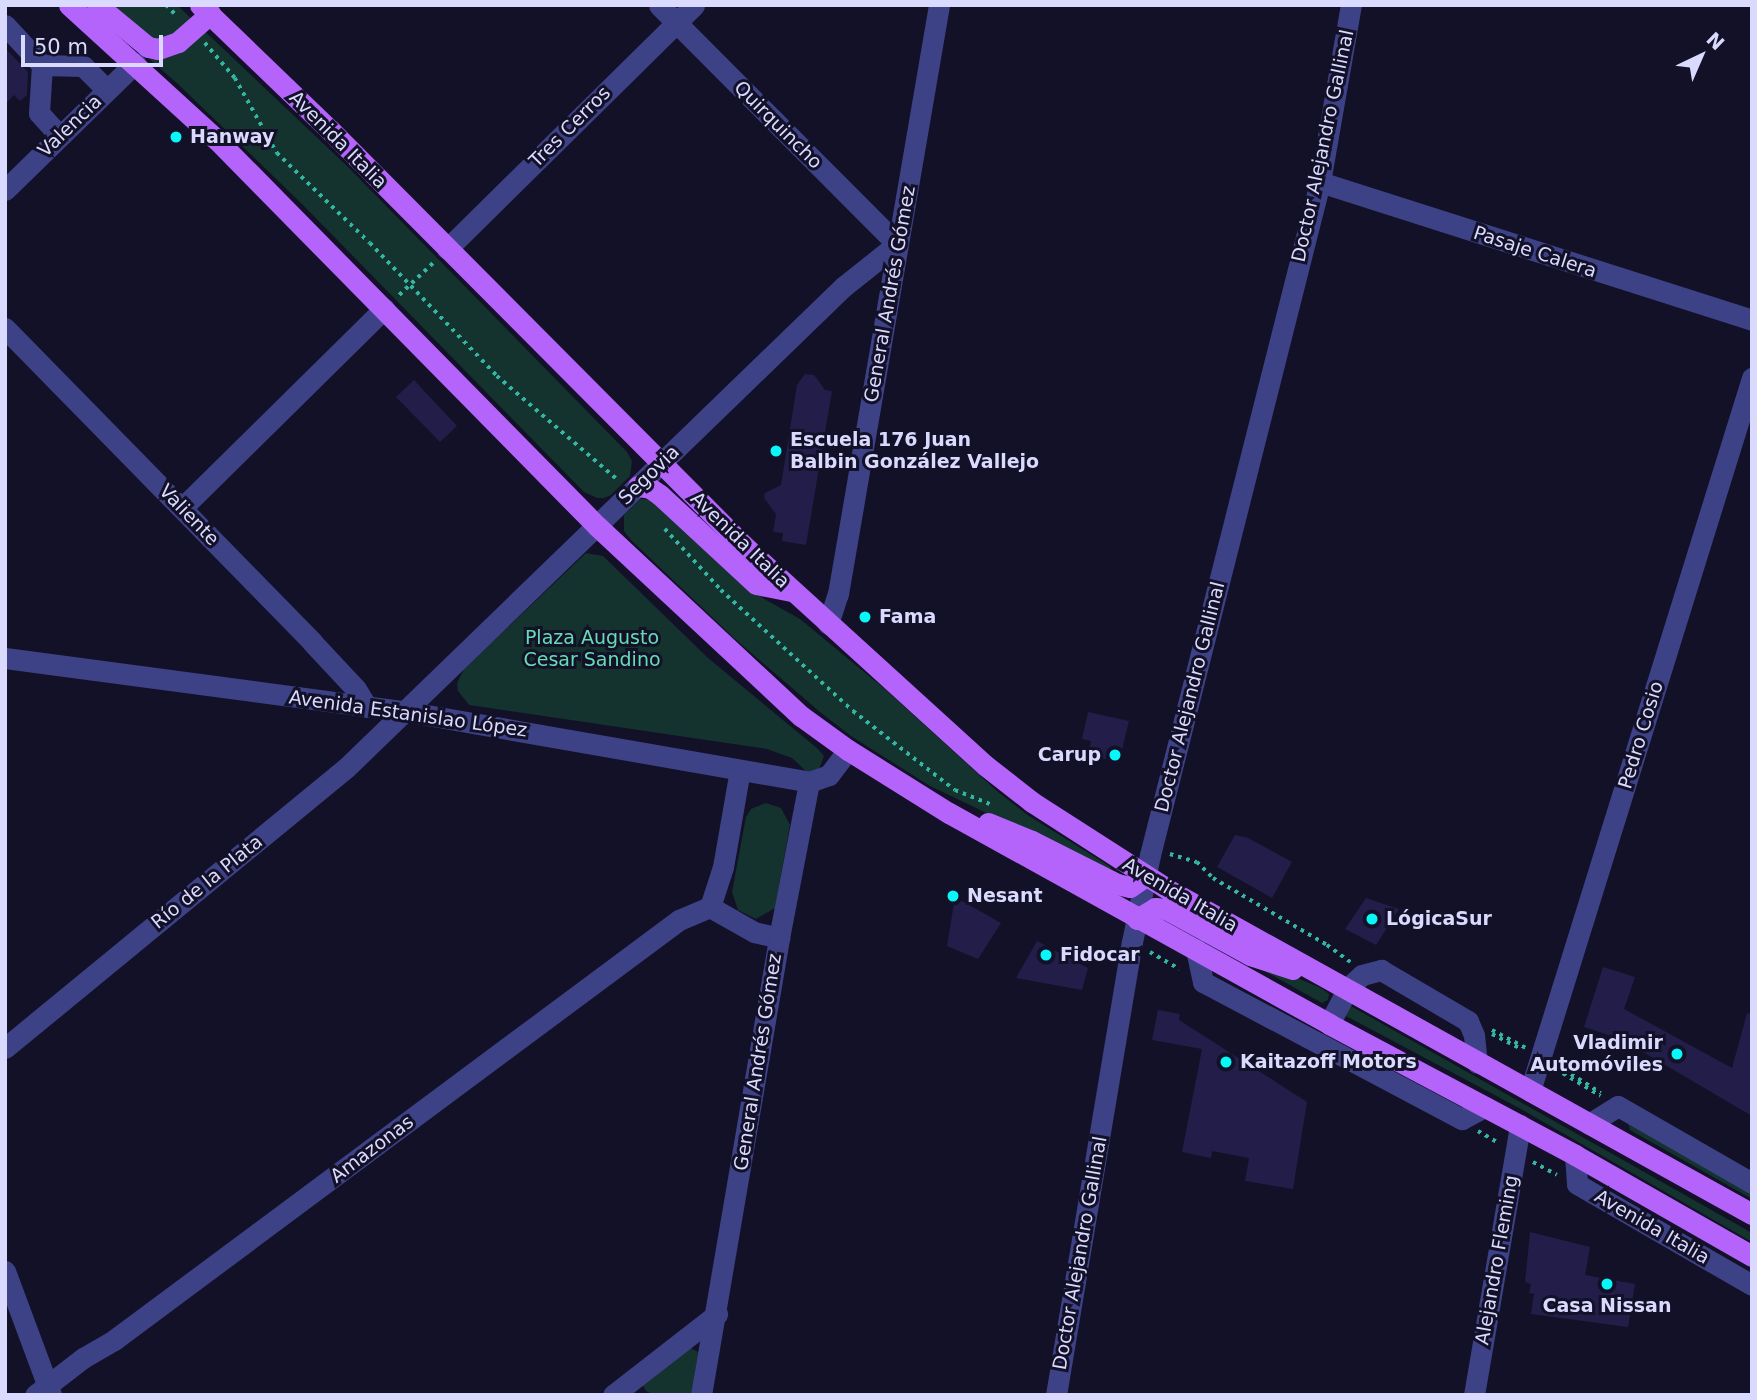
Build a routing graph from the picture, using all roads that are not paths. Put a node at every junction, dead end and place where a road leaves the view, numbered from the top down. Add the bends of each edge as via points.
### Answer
1 (69, 5) edge
2 (97, 5) edge
3 (659, 5) edge
4 (694, 5) edge
5 (939, 5) edge
6 (1351, 5) edge
7 (210, 8) edge
8 (676, 23) junction
9 (5, 25) edge
10 (135, 63) junction
11 (42, 65) junction
12 (107, 90) junction
13 (60, 136) junction
14 (1320, 182) junction
15 (5, 190) edge
16 (897, 244) junction
17 (447, 249) junction
18 (384, 309) junction
19 (1752, 320) edge
20 (5, 328) edge
21 (1752, 378) edge
22 (661, 464) junction
23 (634, 489) junction
24 (182, 508) junction
25 (597, 526) junction
26 (793, 591) junction
27 (828, 624) junction
28 (5, 658) edge
29 (367, 707) junction
30 (404, 711) junction
31 (848, 750) junction
32 (740, 770) junction
33 (809, 782) junction
34 (949, 813) junction
35 (1146, 876) junction
36 (710, 907) junction
37 (1137, 919) junction
38 (779, 937) junction
39 (1196, 949) junction
40 (1307, 967) junction
41 (1349, 988) junction
42 (1329, 1024) junction
43 (5, 1048) edge
44 (1477, 1063) junction
45 (1530, 1091) junction
46 (1485, 1107) junction
47 (1589, 1124) junction
48 (1520, 1125) junction
49 (1575, 1155) junction
50 (1752, 1183) edge
51 (1752, 1214) edge
52 (1752, 1256) edge
53 (5, 1271) edge
54 (1752, 1285) edge
55 (717, 1314) junction
56 (45, 1391) edge
57 (613, 1395) edge
58 (701, 1395) edge
59 (1056, 1395) edge
60 (1474, 1395) edge

1 - 10 main road, Avenida Italia
2 - 7 main road via 148,47 167,47 192,30
3 - 8 street, Quirquincho
4 - 8 street, Tres Cerros
5 - 16 street, General Andrés Gómez
6 - 14 street, Doctor Alejandro Gallinal
7 - 17 main road, Avenida Italia
8 - 16 street, Quirquincho
8 - 17 street, Tres Cerros
9 - 11 street
10 - 12 street, Valencia
10 - 18 main road, Avenida Italia via 303,224
11 - 12 street via 83,66
11 - 13 street via 38,113
12 - 13 street, Valencia
13 - 15 street, Valencia
14 - 19 street, Pasaje Calera
14 - 35 street, Doctor Alejandro Gallinal
16 - 22 street, Segovia via 843,287
16 - 27 street, General Andrés Gómez via 838,594
17 - 22 main road, Avenida Italia
18 - 24 street
18 - 25 main road, Avenida Italia
20 - 24 street, Valiente
21 - 45 street, Pedro Cosio
22 - 23 street, Segovia
22 - 26 main road, Avenida Italia
23 - 25 street, Segovia
23 - 26 main road via 650,488 660,495 756,584
24 - 29 street, Valiente via 338,669
25 - 30 street, Segovia
25 - 31 main road, Avenida Italia via 757,678
26 - 27 main road, Avenida Italia
27 - 35 main road, Avenida Italia via 986,766 1073,831
28 - 29 street, Avenida Estanislao López
29 - 30 street, Avenida Estanislao López
30 - 32 street, Avenida Estanislao López
30 - 43 street, Río de la Plata via 346,768
31 - 33 street via 829,775
31 - 34 main road, Avenida Italia
32 - 33 street, Avenida Estanislao López
32 - 36 street via 723,867
33 - 38 street, General Andrés Gómez
34 - 35 main road via 999,826 1117,884 1130,887
34 - 37 main road, Avenida Italia
35 - 37 street, Doctor Alejandro Gallinal
35 - 40 main road, Avenida Italia
36 - 38 street via 754,932
36 - 56 street, Amazonas via 679,920
37 - 39 main road, Avenida Italia
37 - 40 main road via 1155,908 1166,909 1250,955 1293,969
37 - 59 street, Doctor Alejandro Gallinal
38 - 55 street, General Andrés Gómez
39 - 42 main road, Avenida Italia
39 - 46 street, Avenida Italia via 1203,982 1462,1119
40 - 41 main road, Avenida Italia
41 - 42 street
41 - 44 main road, Avenida Italia
41 - 44 street via 1362,975 1381,970 1468,1021
42 - 46 main road, Avenida Italia
44 - 45 main road, Avenida Italia
45 - 47 main road, Avenida Italia
46 - 48 main road, Avenida Italia
47 - 50 street via 1618,1106
47 - 51 main road, Avenida Italia
48 - 49 main road, Avenida Italia
48 - 60 street, Alejandro Fleming
49 - 52 main road, Avenida Italia
49 - 54 street, Avenida Italia via 1577,1184
53 - 56 street
55 - 57 street
55 - 58 street, General Andrés Gómez

